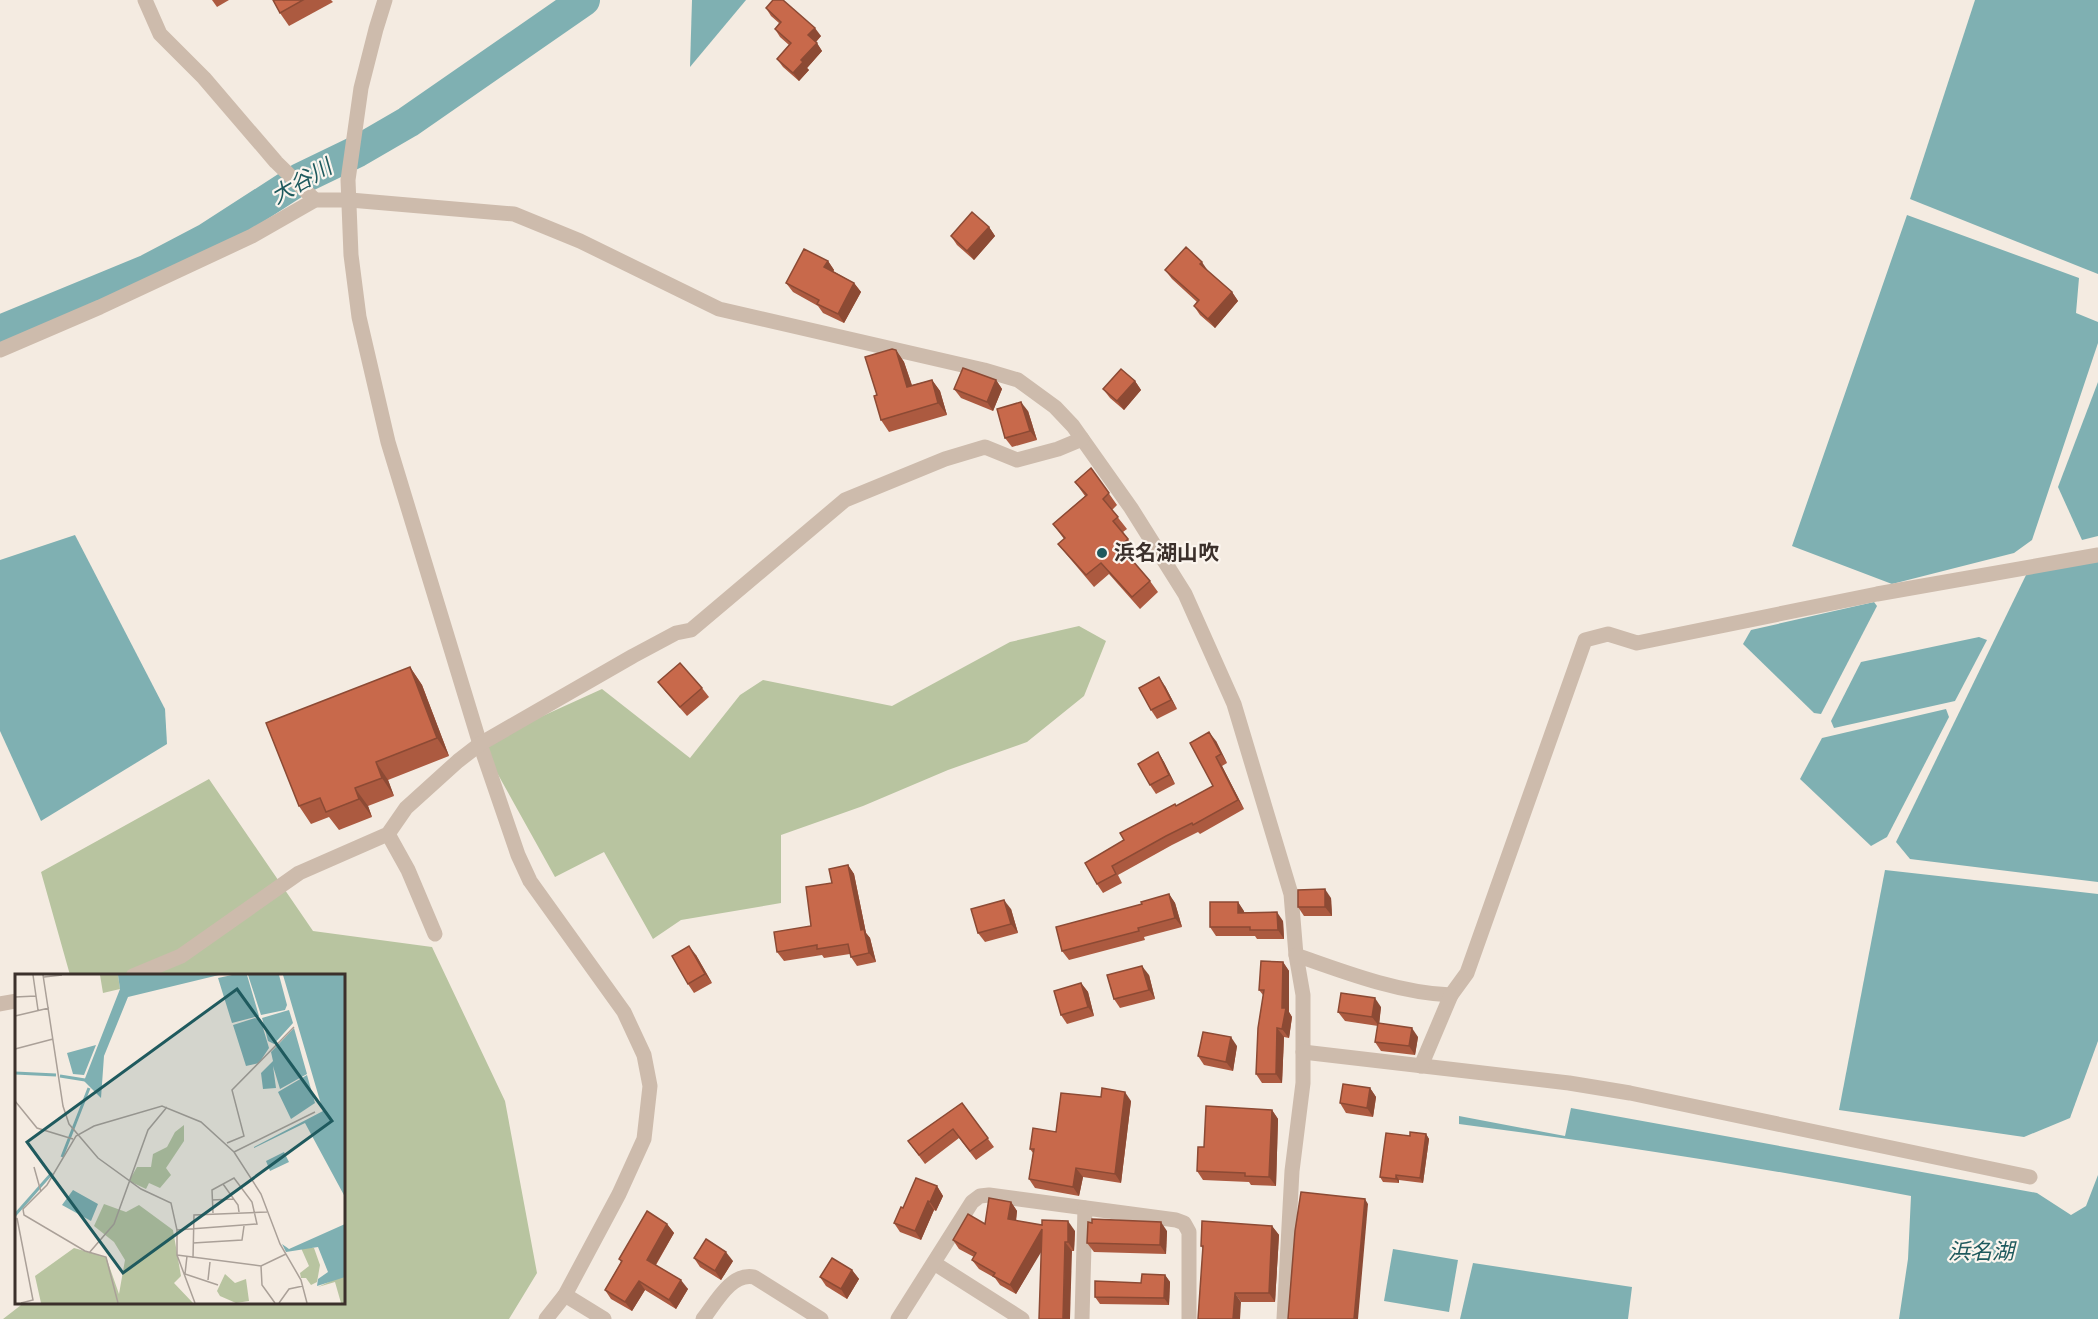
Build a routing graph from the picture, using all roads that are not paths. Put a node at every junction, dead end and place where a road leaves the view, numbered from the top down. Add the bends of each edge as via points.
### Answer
1 (145, 0) edge
2 (386, 0) edge
3 (315, 200) junction
4 (350, 200) junction
5 (0, 350) edge
6 (1082, 439) junction
7 (2098, 555) edge
8 (480, 744) junction
9 (388, 834) junction
10 (435, 933) dead end
11 (1296, 955) junction
12 (136, 974) edge
13 (1451, 994) junction
14 (15, 1001) edge
15 (0, 1004) edge
16 (1304, 1052) junction
17 (1421, 1066) junction
18 (2030, 1177) dead end
19 (1085, 1208) junction
20 (934, 1263) junction
21 (565, 1295) junction
22 (546, 1319) edge
23 (604, 1319) edge
24 (703, 1319) edge
25 (821, 1319) edge
26 (898, 1319) edge
27 (1022, 1319) edge
28 (1082, 1319) edge
29 (1189, 1319) edge
30 (1284, 1319) edge

1 - 3 street via 160,34
2 - 4 street via 368,58 354,128 348,180
3 - 4 street
3 - 5 street via 252,236
4 - 6 street via 514,214 580,241 719,309 1018,381 1054,407
4 - 8 street via 358,317 385,430
6 - 8 street via 1058,450 1017,460 985,447 845,500 691,630 650,647
6 - 11 street via 1185,594 1234,704 1291,894
7 - 13 street via 1877,594 1637,644 1608,634 1586,640 1467,973
8 - 9 street via 406,808
8 - 21 street via 530,881 624,1012 644,1055 650,1086 644,1139
9 - 10 street
9 - 12 street via 299,873 181,956
11 - 13 street via 1356,976 1434,994
11 - 16 street via 1303,995
13 - 17 street
14 - 15 street
16 - 17 street
16 - 30 street via 1292,1171
17 - 18 street via 1630,1093
19 - 20 street via 980,1196 972,1202
19 - 28 street
19 - 29 street via 1184,1223 1189,1232
20 - 26 street
20 - 27 street
21 - 22 street
21 - 23 street
24 - 25 street via 728,1287 748,1275

